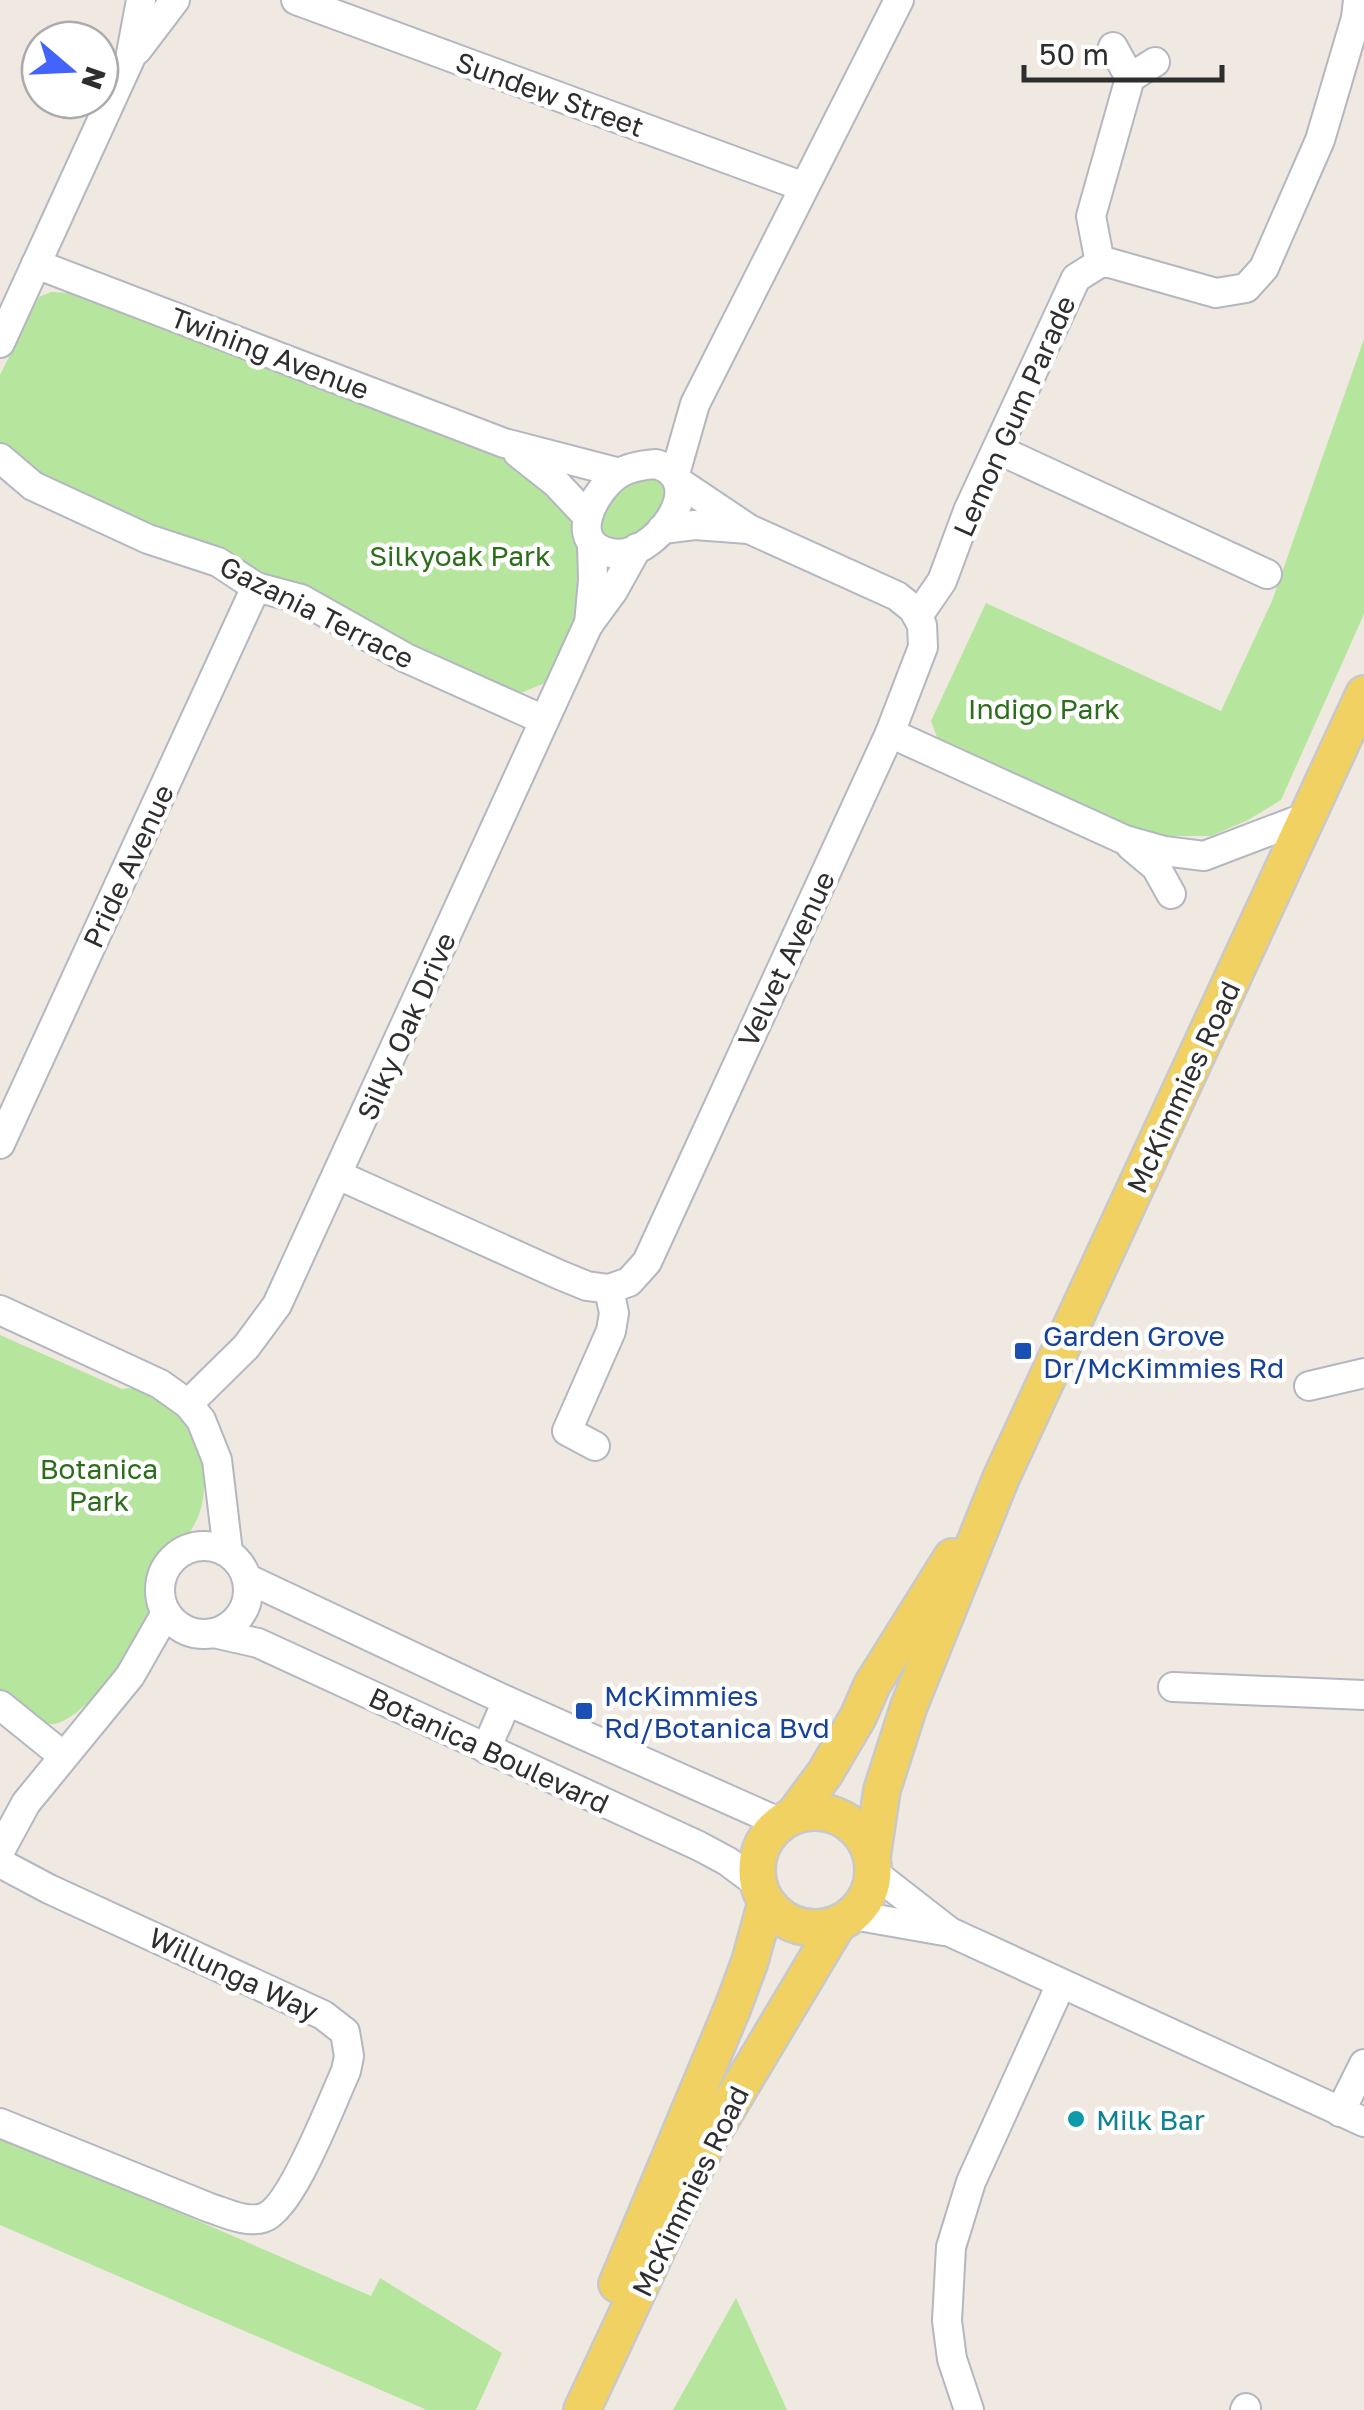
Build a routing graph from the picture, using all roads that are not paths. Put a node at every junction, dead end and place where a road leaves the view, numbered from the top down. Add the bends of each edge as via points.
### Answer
1 (141, 0) edge
2 (175, 0) edge
3 (296, 0) edge
4 (900, 0) edge
5 (1358, 0) edge
6 (1113, 47) dead end
7 (130, 59) junction
8 (1155, 62) dead end
9 (1130, 78) junction
10 (804, 188) junction
11 (1100, 263) junction
12 (36, 264) junction
13 (0, 343) edge
14 (695, 404) junction
15 (504, 443) junction
16 (997, 449) junction
17 (0, 458) edge
18 (629, 469) junction
19 (677, 478) junction
20 (0, 483) edge
21 (33, 486) junction
22 (662, 528) junction
23 (590, 529) junction
24 (750, 529) junction
25 (637, 548) junction
26 (1267, 574) dead end
27 (256, 587) junction
28 (918, 616) junction
29 (588, 625) junction
30 (1364, 694) edge
31 (544, 720) junction
32 (890, 733) junction
33 (1309, 816) junction
34 (1124, 840) junction
35 (1170, 894) dead end
36 (0, 1144) edge
37 (338, 1174) junction
38 (609, 1289) junction
39 (0, 1310) edge
40 (1364, 1373) edge
41 (1309, 1386) dead end
42 (188, 1404) junction
43 (595, 1446) dead end
44 (1001, 1478) junction
45 (219, 1484) junction
46 (192, 1546) junction
47 (228, 1552) junction
48 (248, 1580) junction
49 (166, 1612) junction
50 (202, 1633) junction
51 (130, 1676) junction
52 (1173, 1687) dead end
53 (1364, 1695) edge
54 (507, 1701) junction
55 (0, 1705) edge
56 (486, 1749) junction
57 (62, 1755) junction
58 (787, 1819) junction
59 (0, 1850) edge
60 (0, 1862) edge
61 (873, 1864) junction
62 (762, 1894) junction
63 (845, 1920) junction
64 (950, 1932) junction
65 (1062, 1984) junction
66 (1364, 2064) edge
67 (1356, 2113) edge
68 (0, 2123) edge
69 (568, 2410) edge
70 (582, 2410) edge
71 (970, 2410) edge

1 - 7 street
2 - 7 street
3 - 10 street, Sundew Street
4 - 10 street
5 - 11 street via 1320,140 1256,280 1216,293
6 - 9 street
7 - 12 street
8 - 9 street
9 - 11 street via 1091,216
10 - 14 street
11 - 16 street, Lemon Gum Parade via 1076,278
12 - 13 street
12 - 15 street, Twining Avenue
14 - 18 street
14 - 19 street
15 - 18 street, Twining Avenue
15 - 23 street, Twining Avenue via 556,483
16 - 26 street
16 - 28 street, Lemon Gum Parade via 942,581
17 - 21 street, Gazania Terrace
18 - 19 street via 656,464
18 - 23 street via 599,491
19 - 22 street via 677,507
19 - 24 street
20 - 21 street, Gazania Terrace
21 - 27 street, Gazania Terrace via 148,539 218,562
22 - 24 street
22 - 25 street
23 - 25 street via 610,553
23 - 29 street, Silky Oak Drive via 594,580
24 - 28 street via 897,596
25 - 29 street, Silky Oak Drive
27 - 31 street, Gazania Terrace via 300,599 406,658
27 - 36 street, Pride Avenue
28 - 32 street, Velvet Avenue via 918,668
29 - 31 street, Silky Oak Drive
30 - 33 main road, McKimmies Road
31 - 37 street, Silky Oak Drive
32 - 34 street
32 - 38 street, Velvet Avenue via 647,1262 629,1282
33 - 34 street via 1204,856
33 - 44 main road, McKimmies Road
34 - 35 street via 1156,867
37 - 38 street via 560,1275
37 - 42 street, Silky Oak Drive via 264,1325
38 - 43 street via 611,1331 567,1432
39 - 42 street via 160,1384
40 - 41 street
42 - 45 street via 217,1460
44 - 58 main road, McKimmies Road via 872,1685 825,1774
44 - 61 main road, McKimmies Road via 909,1706 882,1790
45 - 46 street
45 - 47 street
46 - 47 street
46 - 49 street via 162,1573
47 - 48 street
48 - 50 street via 245,1607 227,1628
48 - 54 street, Botanica Boulevard
49 - 50 street via 172,1622
49 - 51 street
50 - 51 street
50 - 56 street, Botanica Boulevard via 258,1643
51 - 57 street
52 - 53 street
54 - 56 street
54 - 58 street, Botanica Boulevard
55 - 57 street
56 - 62 street, Botanica Boulevard via 699,1846 727,1861
57 - 59 street
58 - 61 main road via 833,1814 864,1838
58 - 62 main road via 762,1844 756,1870
60 - 68 street, Willunga Way via 323,2015 345,2032 349,2056 290,2194 260,2219 210,2208
61 - 63 main road via 871,1888
61 - 64 street
62 - 63 main road via 780,1918 798,1927
62 - 69 main road, McKimmies Road via 750,1962
63 - 64 street
63 - 70 main road, McKimmies Road via 708,2141
64 - 65 street
65 - 67 street
65 - 71 street via 970,2182 951,2246 952,2359
66 - 67 street

